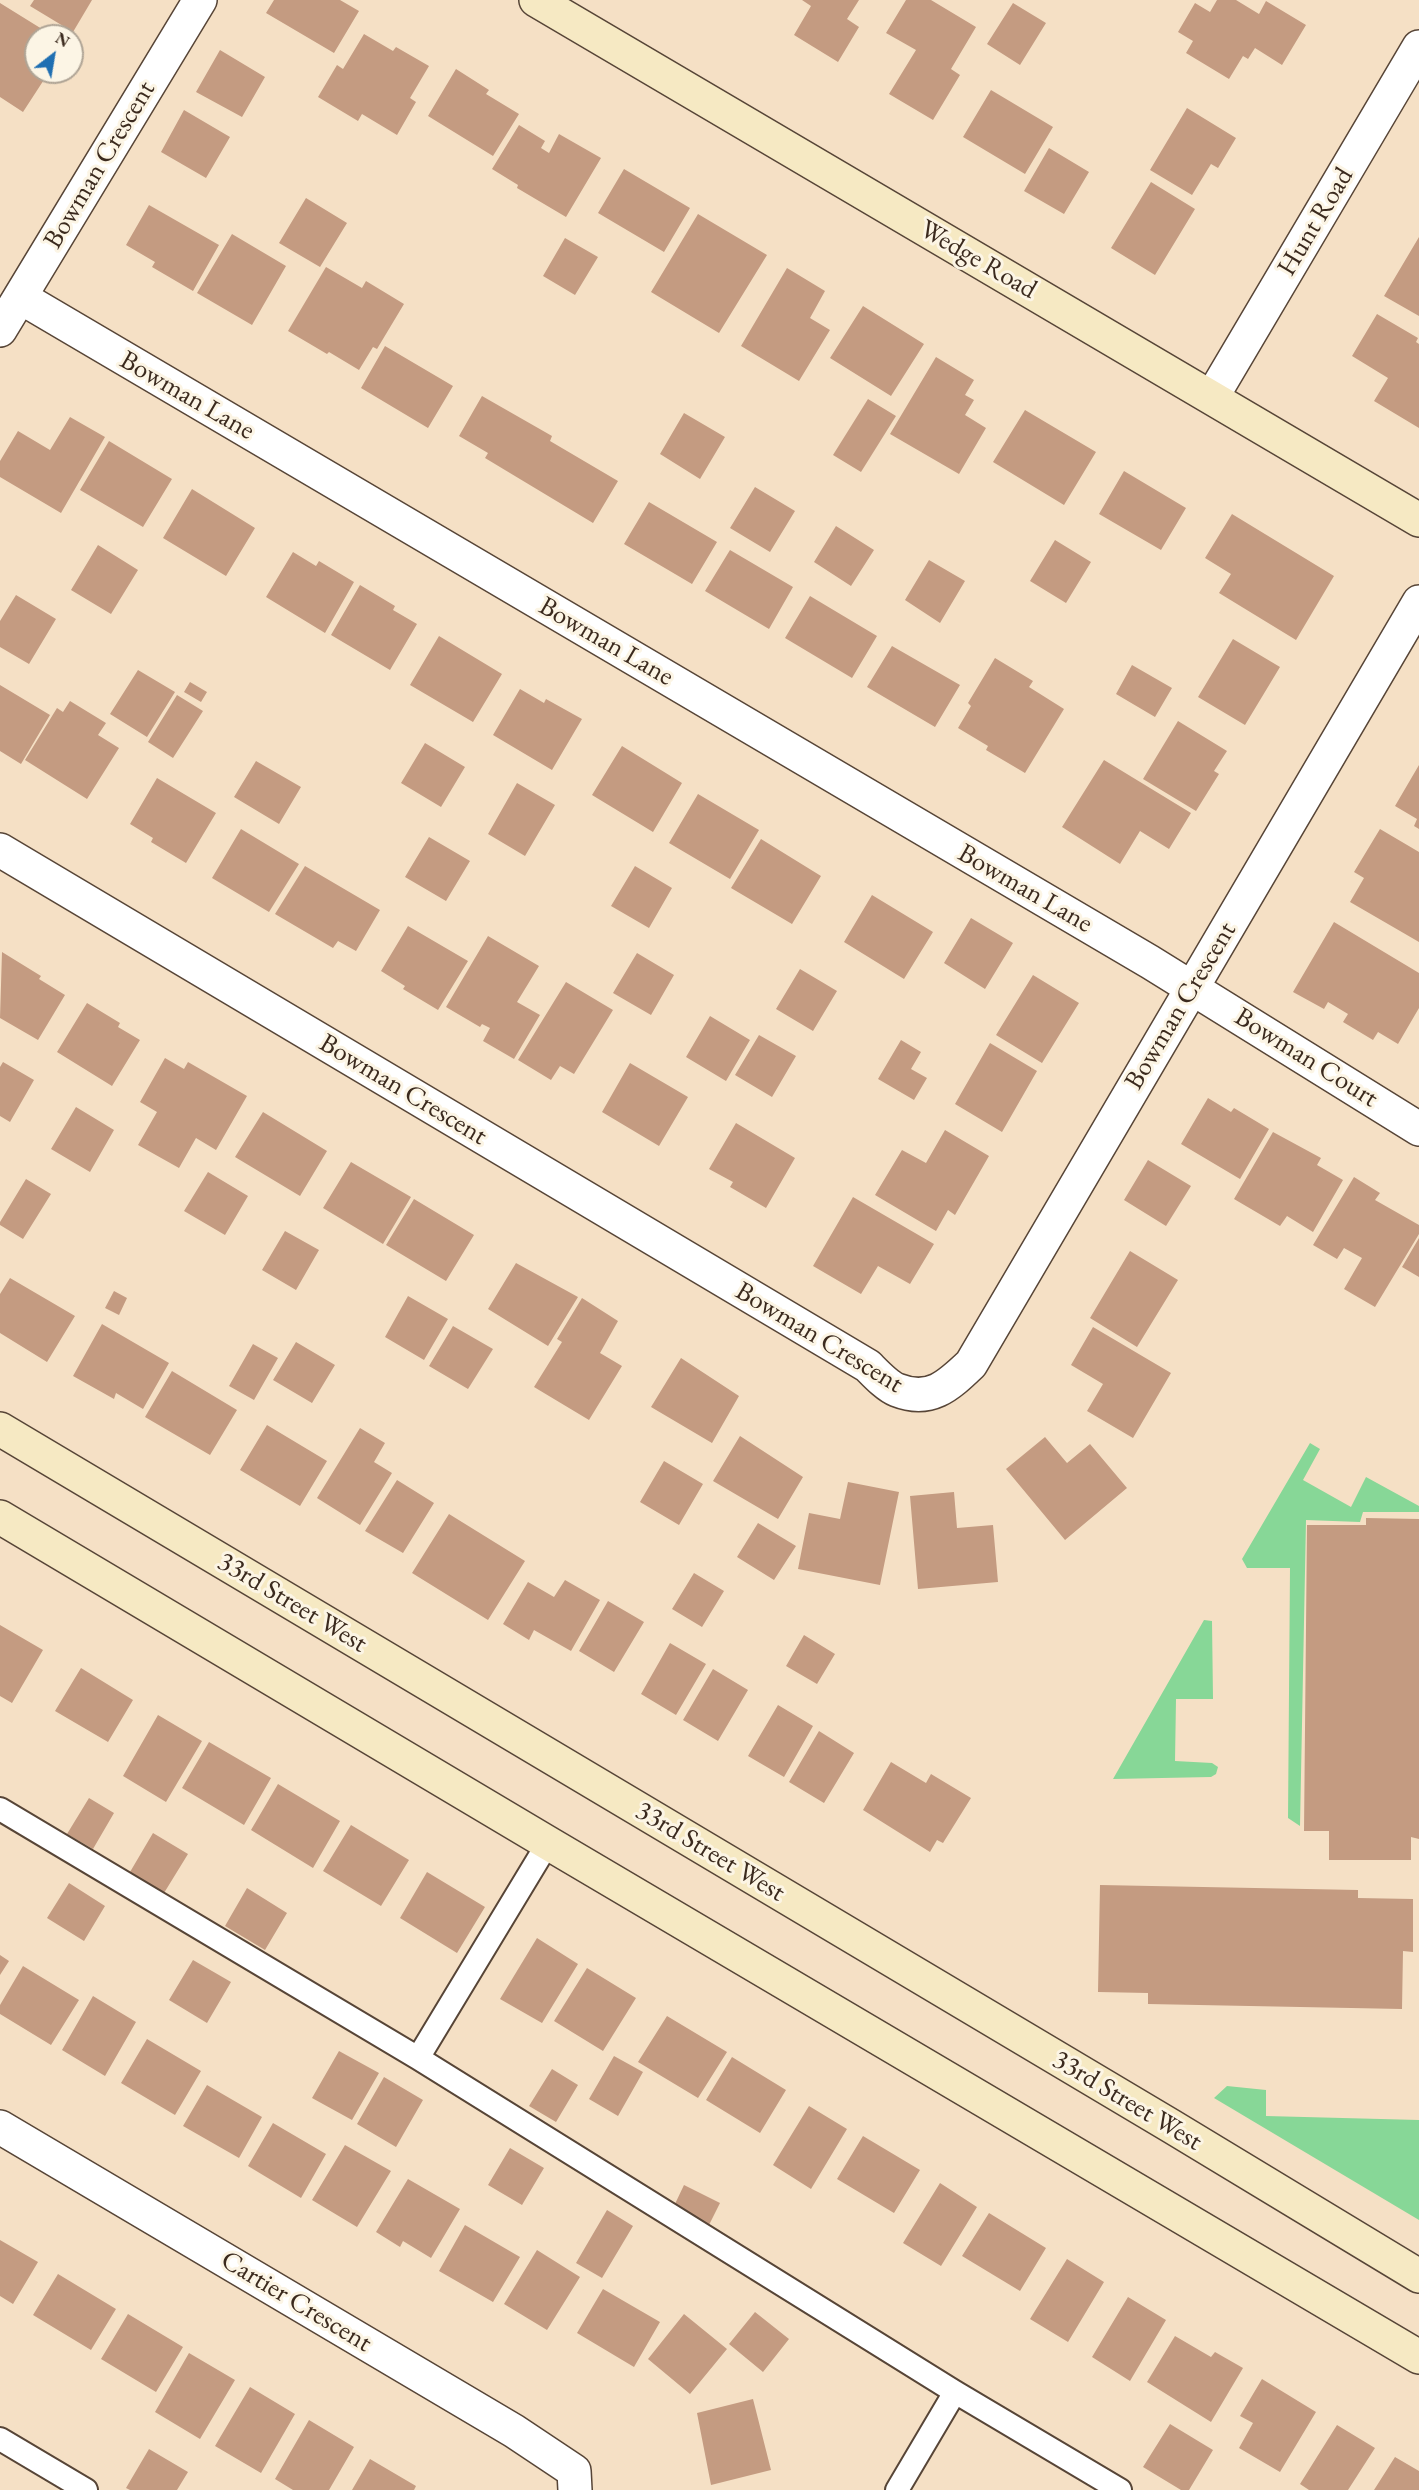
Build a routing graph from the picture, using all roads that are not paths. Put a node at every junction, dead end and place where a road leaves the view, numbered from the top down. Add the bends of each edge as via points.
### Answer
1 (200, 0) edge
2 (536, 0) edge
3 (1419, 47) edge
4 (20, 297) junction
5 (0, 330) edge
6 (1212, 397) junction
7 (1419, 520) edge
8 (1419, 602) edge
9 (0, 850) edge
10 (1191, 988) junction
11 (1419, 1129) edge
12 (0, 1429) edge
13 (0, 1517) edge
14 (0, 1809) edge
15 (548, 1843) junction
16 (418, 2058) junction
17 (0, 2127) edge
18 (1419, 2276) edge
19 (1419, 2357) edge
20 (955, 2392) junction
21 (0, 2439) edge
22 (86, 2490) edge
23 (575, 2490) edge
24 (897, 2490) edge
25 (1119, 2490) edge

1 - 4 street, Bowman Crescent
2 - 6 main road, Wedge Road
3 - 6 street, Hunt Road
4 - 5 street, Bowman Crescent
4 - 10 street, Bowman Lane
6 - 7 main road, Wedge Road
8 - 10 street, Bowman Crescent
9 - 10 street, Bowman Crescent via 858,1360 895,1390 924,1396 948,1386 971,1364
10 - 11 street, Bowman Court
12 - 18 main road, 33rd Street West
13 - 15 main road
14 - 16 lane
15 - 16 lane
15 - 19 main road
16 - 20 lane
17 - 23 street, Cartier Crescent via 514,2431 574,2471
20 - 24 lane
20 - 25 lane
21 - 22 lane

